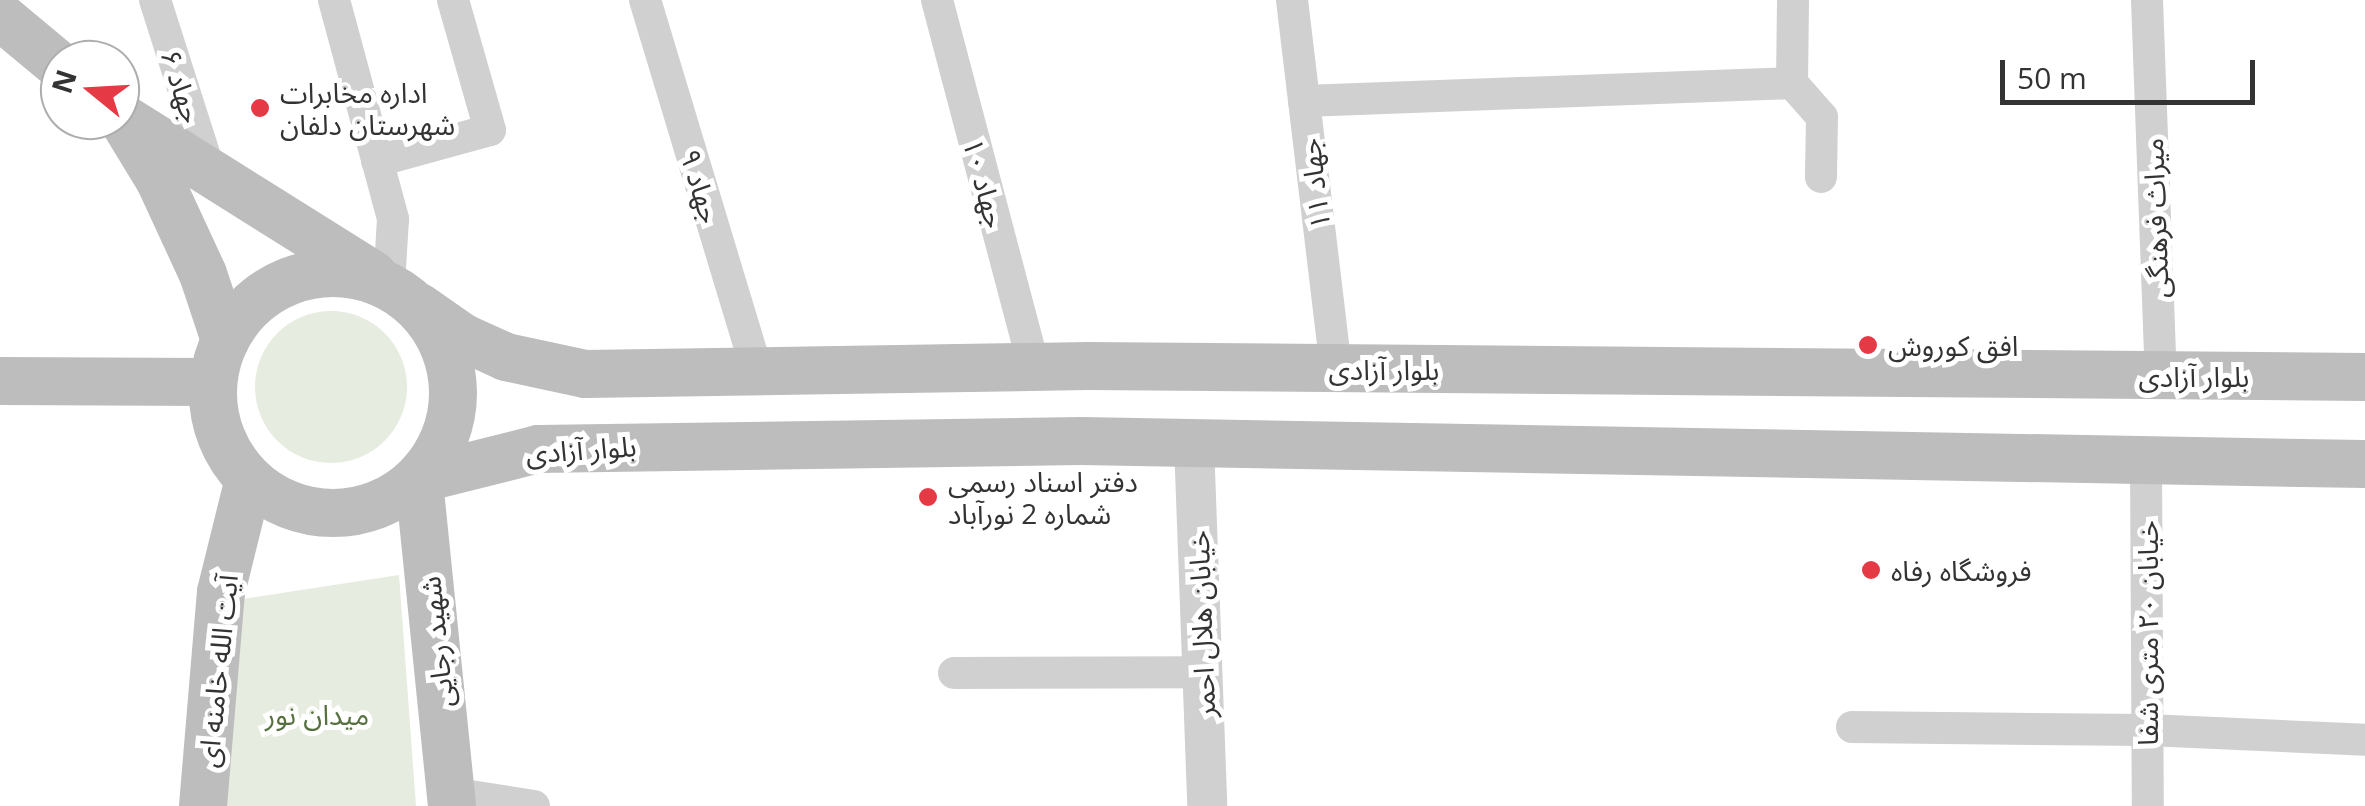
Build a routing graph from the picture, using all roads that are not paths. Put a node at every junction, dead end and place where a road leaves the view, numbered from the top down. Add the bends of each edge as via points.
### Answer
1 (154, 0) edge
2 (334, 0) edge
3 (453, 0) edge
4 (644, 0) edge
5 (937, 0) edge
6 (1292, 0) edge
7 (1793, 0) edge
8 (2147, 0) edge
9 (0, 16) edge
10 (40, 49) edge
11 (1792, 83) junction
12 (1304, 101) junction
13 (140, 129) edge
14 (135, 140) edge
15 (378, 161) junction
16 (210, 172) junction
17 (1822, 178) dead end
18 (404, 296) junction
19 (218, 361) junction
20 (1034, 367) junction
21 (1336, 368) junction
22 (757, 371) junction
23 (2162, 376) junction
24 (2365, 377) edge
25 (0, 381) edge
26 (1194, 443) junction
27 (2146, 461) junction
28 (2365, 464) edge
29 (419, 478) junction
30 (248, 479) junction
31 (1202, 672) junction
32 (954, 673) dead end
33 (1852, 727) dead end
34 (2148, 730) junction
35 (2365, 740) edge
36 (452, 799) edge
37 (203, 806) edge
38 (534, 806) edge
39 (1207, 806) edge
40 (2148, 806) edge

1 - 16 street, جهاد ۶
2 - 15 street
3 - 15 street via 490,130
4 - 22 street, جهاد ۹
5 - 20 street, جهاد ۱۰
6 - 12 street, جهاد ۱۱
7 - 11 street
8 - 23 street, میراث فرهنگی
9 - 10 main road
11 - 12 street
11 - 17 street via 1822,118
12 - 21 street, جهاد ۱۱
13 - 16 main road, بلوار آزادی
14 - 19 main road via 203,274
15 - 18 street
16 - 18 main road, بلوار آزادی
18 - 19 main road via 352,273 314,273 278,286 248,308
18 - 22 main road, بلوار آزادی via 506,357 585,374
18 - 29 main road via 441,338 453,374 453,412 441,448
19 - 25 main road
19 - 30 main road via 218,426
20 - 21 main road, بلوار آزادی
20 - 22 main road, بلوار آزادی
21 - 23 main road, بلوار آزادی
23 - 24 main road, بلوار آزادی
26 - 27 main road, بلوار آزادی
26 - 29 main road, بلوار آزادی via 574,447 468,463
26 - 31 street, خیابان هلال احمر
27 - 28 main road, بلوار آزادی
27 - 34 street, خیابان ۲۰ متری شفا
29 - 30 main road via 389,501 353,513 315,513 279,501
29 - 36 main road, شهید رجایی
30 - 37 main road, آیت الله خامنه ای via 221,592
31 - 32 street
31 - 39 street, خیابان هلال احمر
33 - 34 street
34 - 35 street
34 - 40 street, خیابان ۲۰ متری شفا
36 - 38 street

